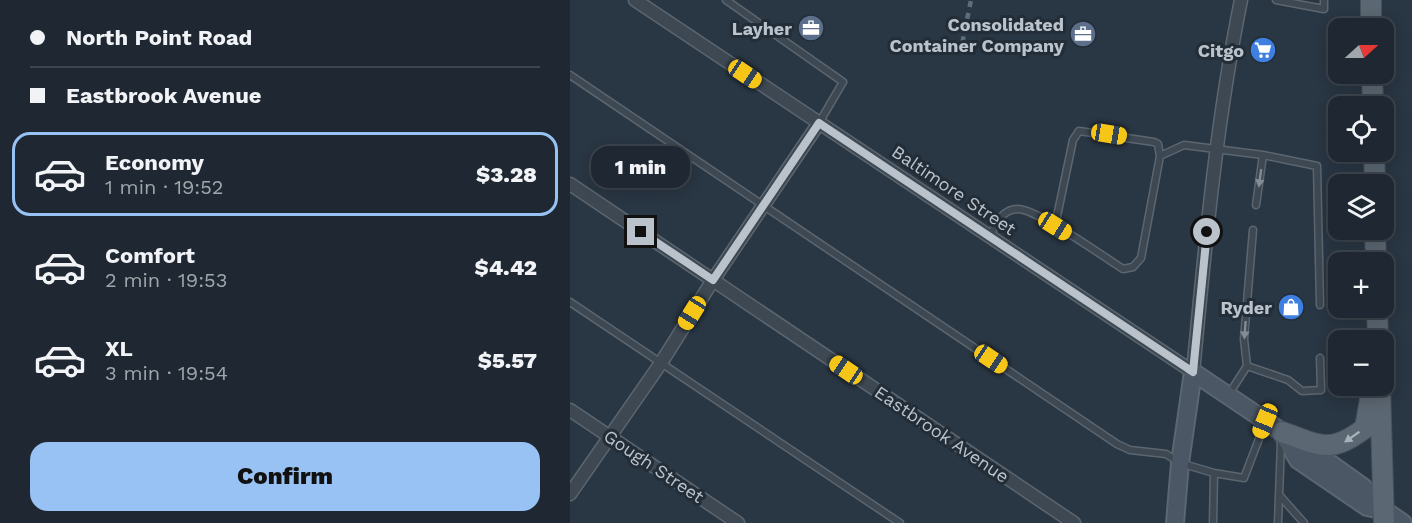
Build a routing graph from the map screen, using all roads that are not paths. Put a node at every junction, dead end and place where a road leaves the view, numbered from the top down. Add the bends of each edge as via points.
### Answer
1 (635, 0) edge
2 (726, 0) edge
3 (1241, 0) edge
4 (1276, 0) edge
5 (1324, 0) edge
6 (1370, 0) edge
7 (1371, 18) edge
8 (570, 75) edge
9 (819, 123) junction
10 (1216, 150) junction
11 (1263, 155) junction
12 (1160, 156) junction
13 (570, 184) edge
14 (765, 205) junction
15 (1256, 206) dead end
16 (1055, 226) junction
17 (1253, 230) dead end
18 (989, 237) junction
19 (713, 280) junction
20 (570, 302) edge
21 (1320, 305) dead end
22 (1320, 358) dead end
23 (660, 363) junction
24 (1247, 366) junction
25 (1193, 372) junction
26 (1228, 396) junction
27 (1371, 396) edge
28 (1380, 396) edge
29 (570, 410) edge
30 (1265, 421) junction
31 (1282, 432) junction
32 (609, 436) junction
33 (1180, 463) junction
34 (1214, 473) junction
35 (570, 494) edge
36 (1279, 495) junction
37 (1384, 517) edge
38 (738, 523) edge
39 (900, 523) edge
40 (1074, 523) edge
41 (1175, 523) edge
42 (1213, 523) edge
43 (1278, 523) edge
44 (1304, 523) edge
45 (1403, 523) edge

1 - 9 street, Baltimore Street
2 - 9 lane via 843,82
3 - 10 street
4 - 5 lane via 1324,9
6 - 7 main road
8 - 14 lane
9 - 14 street
9 - 18 street, Baltimore Street
10 - 11 lane
10 - 12 lane via 1184,145
10 - 25 street
11 -> 15 lane
11 - 21 lane via 1317,166
12 - 16 lane via 1154,142 1079,131 1072,140
12 - 16 lane via 1141,258 1132,267 1123,269
13 - 19 street, Eastbrook Avenue
14 - 19 street
14 - 33 lane via 1117,444 1130,450 1166,454
16 - 18 lane via 1035,213 1017,209 1001,215
17 -> 24 lane via 1244,339
18 - 25 street, Baltimore Street
19 - 23 street
19 - 40 street, Eastbrook Avenue
20 - 23 lane
22 - 24 lane via 1321,390 1302,391 1288,380
23 - 32 street
23 - 39 lane
24 - 26 lane
25 - 26 street, Baltimore Street
25 - 33 street
26 - 30 street, Baltimore Street
27 -> 31 main road via 1365,428 1344,443 1331,446
28 - 37 main road
29 - 32 street, Gough Street
30 - 31 street, Baltimore Street
30 - 34 lane via 1244,478
31 - 36 lane
31 - 37 street, Baltimore Street via 1363,487
32 - 35 street
32 - 38 street, Gough Street
33 - 34 lane
33 - 41 street
34 - 42 lane
36 - 43 lane
36 - 44 lane
37 - 45 street, Baltimore Street

